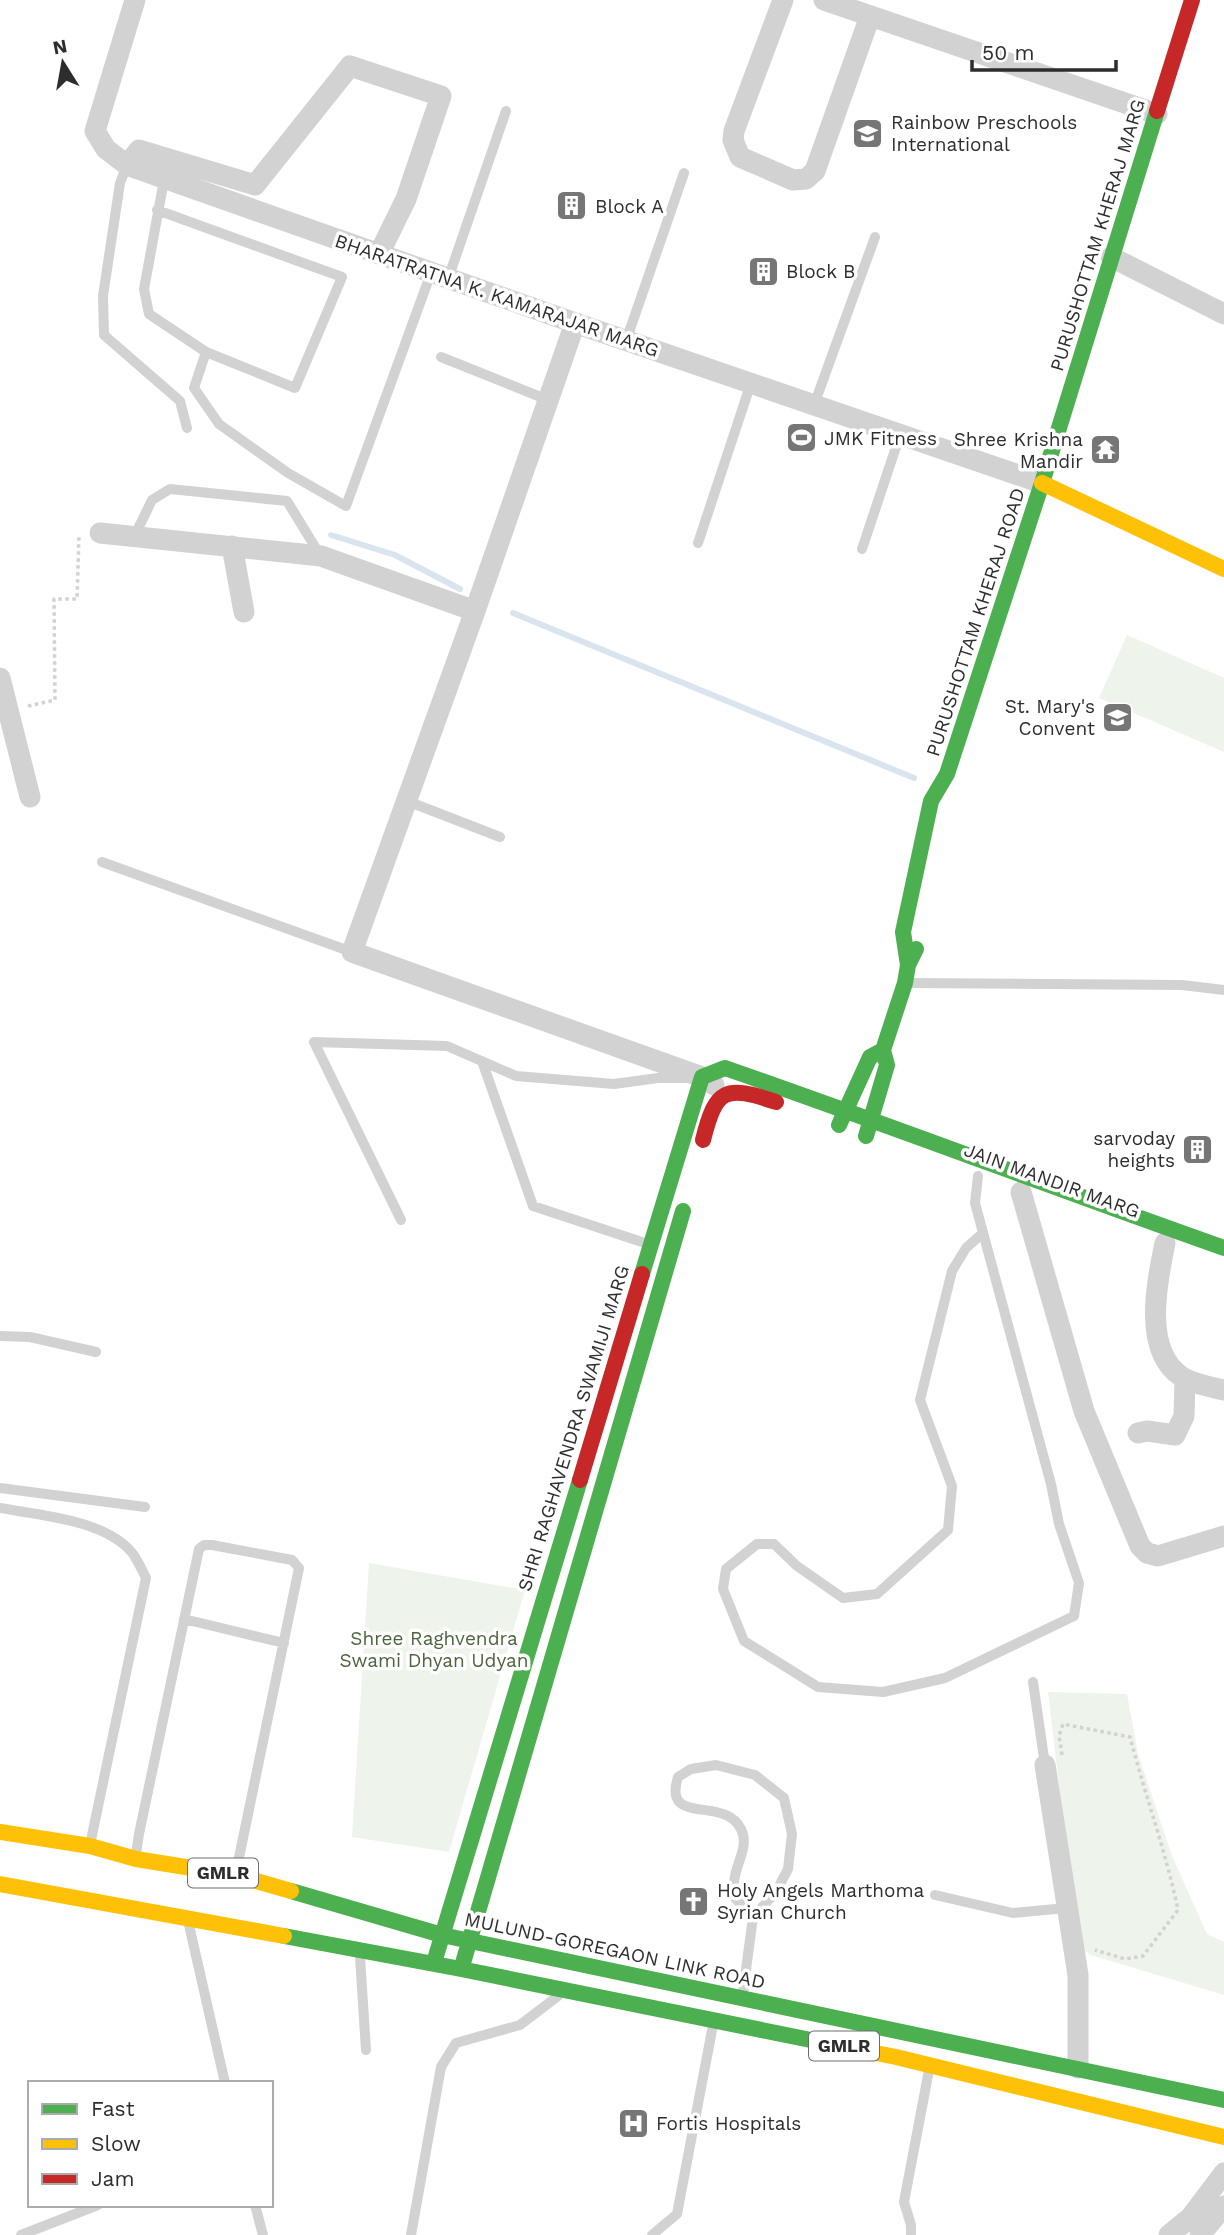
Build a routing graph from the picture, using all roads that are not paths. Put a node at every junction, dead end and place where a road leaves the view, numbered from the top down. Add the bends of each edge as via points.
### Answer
1 (135, 0) edge
2 (783, 0) edge
3 (824, 0) edge
4 (1192, 0) edge
5 (870, 16) junction
6 (506, 111) dead end
7 (1157, 114) junction
8 (127, 165) junction
9 (684, 173) dead end
10 (164, 180) junction
11 (157, 211) junction
12 (875, 237) dead end
13 (379, 254) junction
14 (1111, 257) junction
15 (439, 276) junction
16 (1224, 314) edge
17 (575, 323) junction
18 (626, 341) junction
19 (206, 352) junction
20 (441, 357) dead end
21 (751, 383) junction
22 (548, 400) junction
23 (814, 405) junction
24 (187, 428) dead end
25 (900, 435) junction
26 (1042, 483) junction
27 (100, 533) road end
28 (135, 535) junction
29 (698, 544) dead end
30 (232, 547) junction
31 (862, 549) dead end
32 (321, 556) junction
33 (1224, 569) edge
34 (475, 611) junction
35 (244, 612) dead end
36 (0, 678) edge
37 (947, 775) junction
38 (30, 797) dead end
39 (407, 801) junction
40 (949, 805) dead end
41 (500, 837) dead end
42 (102, 862) dead end
43 (917, 864) junction
44 (936, 868) dead end
45 (922, 936) dead end
46 (352, 952) junction
47 (908, 965) junction
48 (905, 983) junction
49 (1224, 990) edge
50 (883, 1050) junction
51 (482, 1061) junction
52 (702, 1077) junction
53 (774, 1093) junction
54 (727, 1094) junction
55 (832, 1119) junction
56 (871, 1119) junction
57 (699, 1154) dead end
58 (972, 1174) joint
59 (1014, 1186) junction
60 (688, 1191) dead end
61 (401, 1220) dead end
62 (1136, 1228) junction
63 (983, 1233) junction
64 (652, 1240) junction
65 (674, 1242) junction
66 (1165, 1243) junction
67 (1215, 1250) edge
68 (1224, 1264) edge
69 (625, 1330) junction
70 (0, 1336) edge
71 (646, 1336) junction
72 (96, 1352) dead end
73 (1185, 1379) junction
74 (1224, 1390) edge
75 (1138, 1433) dead end
76 (588, 1452) junction
77 (611, 1457) junction
78 (0, 1488) edge
79 (145, 1507) dead end
80 (0, 1508) edge
81 (1224, 1536) edge
82 (549, 1582) junction
83 (572, 1588) junction
84 (184, 1619) junction
85 (284, 1643) junction
86 (1033, 1682) dead end
87 (503, 1731) junction
88 (529, 1737) junction
89 (496, 1756) junction
90 (522, 1763) junction
91 (1054, 1764) joint
92 (0, 1832) edge
93 (90, 1846) junction
94 (136, 1858) junction
95 (235, 1875) junction
96 (0, 1884) edge
97 (936, 1895) dead end
98 (1066, 1908) junction
99 (753, 1917) junction
100 (187, 1919) junction
101 (442, 1935) junction
102 (470, 1941) junction
103 (360, 1951) junction
104 (434, 1964) junction
105 (461, 1969) junction
106 (565, 1990) junction
107 (742, 1998) junction
108 (714, 2020) junction
109 (902, 2032) junction
110 (366, 2050) dead end
111 (896, 2057) junction
112 (930, 2064) junction
113 (1078, 2068) junction
114 (225, 2081) edge
115 (1224, 2100) edge
116 (1224, 2137) edge
117 (1224, 2173) edge
118 (1224, 2206) edge
119 (93, 2207) edge
120 (256, 2207) edge
121 (20, 2235) edge
122 (263, 2235) edge
123 (411, 2235) edge
124 (652, 2235) edge
125 (911, 2235) edge
126 (1169, 2235) edge
127 (1200, 2235) edge

1 - 8 street, BHARATRATNA K. KAMARAJAR MARG via 95,131 106,149
2 - 5 street via 733,140 740,157 793,180 806,179 815,172
3 - 5 street
4 - 7 street, PURUSHOTTAM KHERAJ MARG
5 - 7 street
6 - 15 lane
7 - 14 street, PURUSHOTTAM KHERAJ MARG
8 - 10 street, BHARATRATNA K. KAMARAJAR MARG
8 - 13 street via 139,150 255,185 350,66 442,96 406,199
8 - 24 lane via 120,183 103,296 104,335 180,401
9 - 18 lane
10 - 11 lane
10 - 13 street, BHARATRATNA K. KAMARAJAR MARG
11 - 19 lane via 144,289 149,314
11 - 19 lane via 342,278 295,388
12 - 23 lane
13 - 15 street, BHARATRATNA K. KAMARAJAR MARG
14 - 16 street
14 - 26 street, PURUSHOTTAM KHERAJ MARG
15 - 17 street, BHARATRATNA K. KAMARAJAR MARG
15 - 19 lane via 346,506 288,474 219,424 194,388
17 - 18 street, BHARATRATNA K. KAMARAJAR MARG
17 - 22 street
18 - 21 street, BHARATRATNA K. KAMARAJAR MARG
20 - 22 lane
21 - 23 street, BHARATRATNA K. KAMARAJAR MARG
21 - 29 lane
22 - 34 street
23 - 25 street, BHARATRATNA K. KAMARAJAR MARG
25 - 26 street, BHARATRATNA K. KAMARAJAR MARG
25 - 31 lane
26 - 33 street
26 - 37 street, PURUSHOTTAM KHERAJ ROAD
27 - 28 street
28 - 30 street
28 - 32 lane via 152,500 170,489 287,500
30 - 32 street
30 - 35 street
32 - 34 street
34 - 39 street
36 - 38 street
37 - 40 street, PURUSHOTTAM KHERAJ ROAD
37 - 43 street, PURUSHOTTAM KHERAJ ROAD via 930,801
39 - 41 lane
39 - 46 street
42 - 46 lane
43 - 44 street
43 - 47 street, PURUSHOTTAM KHERAJ ROAD via 903,932
45 - 47 street, PURUSHOTTAM KHERAJ ROAD
46 - 52 street
47 - 48 street, PURUSHOTTAM KHERAJ ROAD
48 - 49 lane via 1182,985
48 - 50 street, PURUSHOTTAM KHERAJ ROAD
50 - 55 street via 870,1057
50 - 56 street, PURUSHOTTAM KHERAJ ROAD via 887,1065
51 - 52 lane via 516,1076 614,1084
51 - 61 lane via 447,1046 314,1042
51 - 64 lane via 533,1206
52 - 53 street via 726,1068
52 - 54 street
52 - 64 street, SHRI RAGHAVENDRA SWAMIJI MARG
53 - 54 street
53 - 55 street
53 - 55 street
54 - 57 street via 714,1104
55 - 56 street
55 - 56 street, PURUSHOTTAM KHERAJ ROAD via 872,1138
56 - 59 street, JAIN MANDIR MARG
58 - 59 street, JAIN MANDIR MARG
58 - 63 lane
59 - 62 street, JAIN MANDIR MARG
59 - 81 street via 1084,1411 1140,1546 1158,1556
60 - 65 street
62 - 66 street, JAIN MANDIR MARG
62 - 67 street, JAIN MANDIR MARG
63 - 63 lane via 1059,1524 1079,1583 1073,1616 944,1678 883,1692 818,1687 744,1641 723,1589 726,1569 757,1544 774,1544 843,1598 877,1594 947,1530 952,1486 920,1400 952,1271 966,1248
64 - 65 street
64 - 69 street, SHRI RAGHAVENDRA SWAMIJI MARG
65 - 71 street
66 - 67 street, JAIN MANDIR MARG
66 - 73 street via 1156,1327 1171,1368
67 - 68 street, JAIN MANDIR MARG
69 - 71 street
69 - 76 street, SHRI RAGHAVENDRA SWAMIJI MARG
70 - 72 lane via 30,1337
71 - 77 street
73 - 74 street
73 - 75 street via 1184,1416 1175,1435
76 - 77 street
76 - 82 street, SHRI RAGHAVENDRA SWAMIJI MARG
77 - 83 street
78 - 79 lane
80 - 93 lane via 73,1520 113,1538 132,1553 146,1578
82 - 83 street
82 - 87 street, SHRI RAGHAVENDRA SWAMIJI MARG
83 - 88 street
84 - 85 lane
84 - 85 lane via 199,1549 204,1545 292,1560 299,1568
84 - 94 lane
85 - 95 lane
86 - 91 lane
87 - 88 street
87 - 89 street, SHRI RAGHAVENDRA SWAMIJI MARG
88 - 90 street
89 - 90 street
89 - 101 street, SHRI RAGHAVENDRA SWAMIJI MARG
90 - 102 street
91 - 98 street
92 - 93 street, MULUND-GOREGAON LINK ROAD / GMLR
93 - 94 street, MULUND-GOREGAON LINK ROAD / GMLR
94 - 95 street, MULUND-GOREGAON LINK ROAD / GMLR
95 - 101 street, MULUND-GOREGAON LINK ROAD / GMLR
96 - 100 street, GMLR
97 - 98 lane via 1013,1913
98 - 113 street via 1078,1975
99 - 99 lane via 776,1892 788,1868 792,1834 784,1798 755,1774 716,1765 691,1769 678,1777 676,1796 691,1810 729,1814 741,1828 745,1843 734,1879 735,1898
99 - 107 lane
100 - 103 street, GMLR
100 - 114 lane
101 - 102 street, MULUND-GOREGAON LINK ROAD / GMLR
101 - 104 street, SHRI RAGHAVENDRA SWAMIJI MARG
102 - 105 street
102 - 107 street, MULUND-GOREGAON LINK ROAD / GMLR
103 - 104 street, GMLR
103 - 110 lane
104 - 105 street, GMLR
105 - 106 street, GMLR
106 - 108 street, GMLR
106 - 123 lane via 520,2025 456,2043 441,2067
107 - 109 street, MULUND-GOREGAON LINK ROAD / GMLR
108 - 111 street, GMLR
108 - 124 lane via 677,2214
109 - 111 street
109 - 113 street, MULUND-GOREGAON LINK ROAD / GMLR
111 - 112 street, GMLR
112 - 116 street, GMLR
112 - 125 lane via 904,2202
113 - 115 street, MULUND-GOREGAON LINK ROAD / GMLR
117 - 126 street via 1189,2218
118 - 127 street
119 - 121 lane
120 - 122 lane

